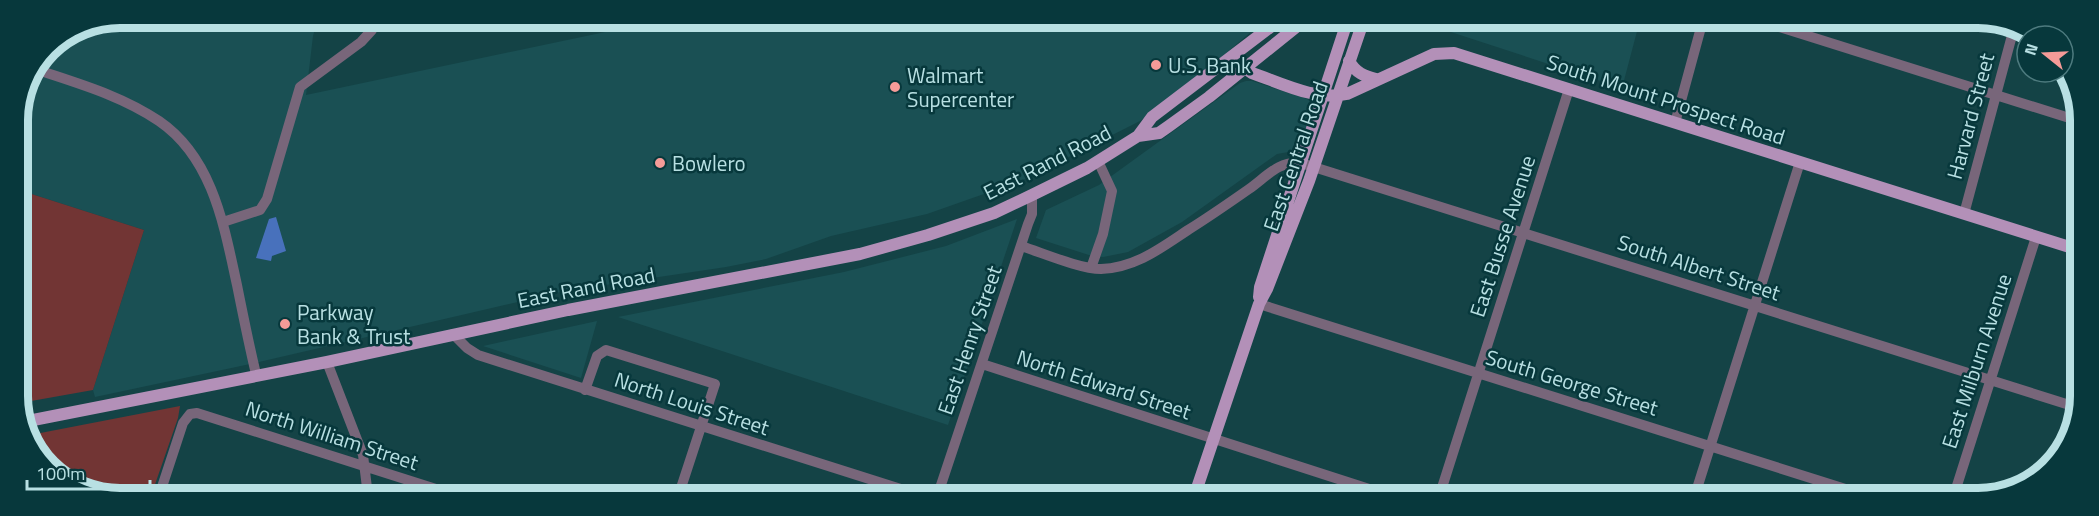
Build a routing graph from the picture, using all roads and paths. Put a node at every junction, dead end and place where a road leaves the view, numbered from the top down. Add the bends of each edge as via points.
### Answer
1 (372, 29) edge
2 (1268, 29) edge
3 (1294, 29) edge
4 (1345, 29) edge
5 (1360, 29) edge
6 (1700, 29) edge
7 (1786, 29) edge
8 (2012, 35) edge
9 (1349, 61) junction
10 (1245, 68) junction
11 (43, 72) edge
12 (1376, 80) junction
13 (1569, 89) junction
14 (1996, 95) junction
15 (1323, 96) junction
16 (1337, 96) junction
17 (2070, 118) edge
18 (1674, 123) junction
19 (1138, 136) junction
20 (1098, 161) junction
21 (1800, 162) junction
22 (1307, 164) junction
23 (1032, 195) junction
24 (1964, 214) junction
25 (223, 222) junction
26 (1524, 232) junction
27 (2036, 237) junction
28 (1021, 246) junction
29 (2070, 247) edge
30 (1091, 268) junction
31 (1259, 304) junction
32 (1754, 305) junction
33 (453, 334) junction
34 (327, 362) junction
35 (982, 364) junction
36 (1479, 373) junction
37 (256, 374) junction
38 (1990, 380) junction
39 (585, 390) junction
40 (2069, 405) edge
41 (32, 420) edge
42 (701, 427) junction
43 (1213, 440) junction
44 (1710, 446) junction
45 (365, 466) junction
46 (1197, 487) edge
47 (1363, 487) edge
48 (1442, 487) edge
49 (1697, 487) edge
50 (1840, 487) edge
51 (1956, 487) edge
52 (162, 488) edge
53 (367, 488) edge
54 (433, 488) edge
55 (681, 488) edge
56 (896, 488) edge
57 (940, 488) edge

1 - 25 street via 300,87 267,199 260,210
2 - 19 main road, East Rand Road via 1152,117
3 - 10 main road, East Rand Road
4 - 15 main road, East Central Road
5 - 9 main road, East Central Road
6 - 18 street
7 - 14 street
8 - 14 street, Harvard Street
9 - 12 main road via 1356,71
9 - 16 main road, East Central Road
10 - 15 main road, South Mount Prospect Road
10 - 19 main road, East Rand Road via 1159,133
11 - 25 street via 130,103 161,122 194,156 207,178
12 - 13 main road, South Mount Prospect Road via 1443,52 1482,60
12 - 16 main road, South Mount Prospect Road
13 - 18 main road, South Mount Prospect Road
13 - 26 street, East Busse Avenue
14 - 17 street
14 - 24 street, Harvard Street
15 - 16 main road, South Mount Prospect Road
15 - 22 main road, East Central Road
16 - 22 main road, East Central Road
18 - 21 main road, South Mount Prospect Road
19 - 20 main road, East Rand Road
20 - 23 main road, East Rand Road
20 - 30 street via 1113,191
21 - 24 main road, South Mount Prospect Road
21 - 32 street
22 - 26 street, South Albert Street
22 - 30 street via 1287,163 1278,167 1152,254 1121,267
22 - 31 main road, East Central Road via 1268,289
23 - 28 street, East Henry Street via 1032,214
23 - 33 main road, East Rand Road via 994,213 860,254
24 - 27 main road, South Mount Prospect Road
25 - 37 street
26 - 32 street, South Albert Street
26 - 36 street, East Busse Avenue
27 - 29 main road, South Mount Prospect Road
27 - 38 street, East Milburn Avenue
28 - 30 street
28 - 35 street, East Henry Street
31 - 36 street, South George Street
31 - 43 main road, East Central Road
32 - 38 street, South Albert Street
32 - 44 street
33 - 34 main road, East Rand Road
33 - 39 street, North Louis Street via 478,355
34 - 37 main road, East Rand Road
34 - 45 street
35 - 43 street, North Edward Street
35 - 57 street, East Henry Street
36 - 44 street, South George Street
36 - 48 street, East Busse Avenue
37 - 41 main road, East Rand Road
38 - 40 street, South Albert Street
38 - 51 street, East Milburn Avenue
39 - 42 street, North Louis Street
39 - 42 street via 596,359 606,350 715,384
42 - 55 street
42 - 56 street, North Louis Street
43 - 46 main road, East Central Road
43 - 47 street, North Edward Street
44 - 49 street
44 - 50 street, South George Street
45 - 52 street, North William Street via 193,413 183,423
45 - 53 street
45 - 54 street, North William Street

